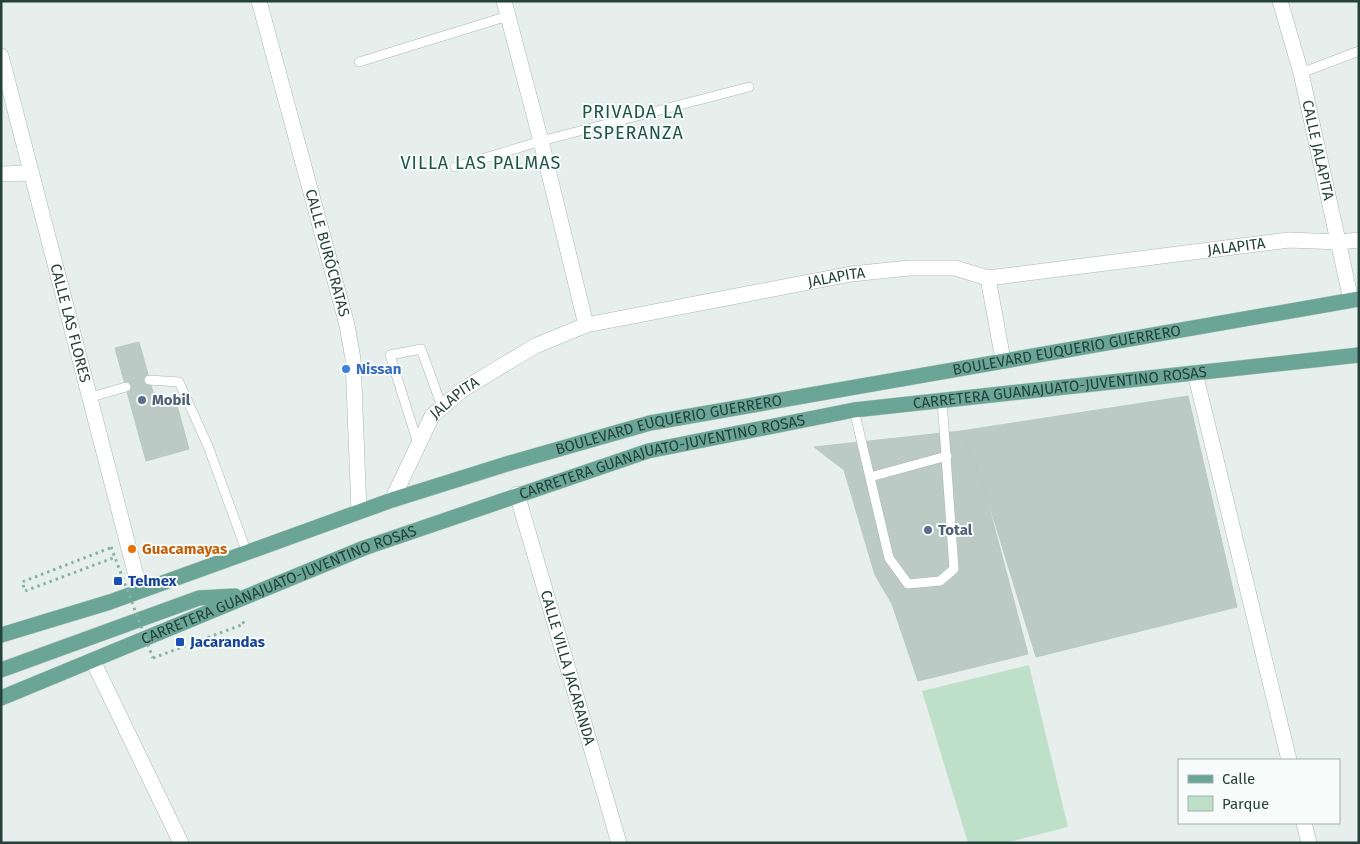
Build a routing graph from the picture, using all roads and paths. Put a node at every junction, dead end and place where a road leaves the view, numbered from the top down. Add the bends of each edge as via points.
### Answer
1 (259, 1) edge
2 (1280, 1) edge
3 (506, 8) edge
4 (1359, 51) edge
5 (1, 56) edge
6 (359, 62) dead end
7 (1301, 73) junction
8 (749, 87) dead end
9 (541, 141) junction
10 (455, 167) dead end
11 (1, 174) edge
12 (30, 174) junction
13 (1359, 240) edge
14 (1339, 242) junction
15 (988, 278) junction
16 (1355, 299) edge
17 (586, 326) junction
18 (1359, 355) edge
19 (1004, 360) junction
20 (1195, 373) junction
21 (149, 380) dead end
22 (126, 387) dead end
23 (91, 397) junction
24 (942, 400) junction
25 (442, 407) junction
26 (854, 410) junction
27 (418, 444) junction
28 (947, 456) junction
29 (870, 477) junction
30 (516, 494) junction
31 (392, 500) junction
32 (359, 511) junction
33 (130, 551) junction
34 (247, 553) junction
35 (140, 591) junction
36 (243, 596) junction
37 (1, 636) edge
38 (153, 658) dead end
39 (93, 661) junction
40 (1, 670) edge
41 (1, 698) edge
42 (1289, 759) edge
43 (1304, 824) edge
44 (181, 843) edge
45 (619, 843) edge
46 (1309, 843) edge

1 - 32 street, CALLE BURÓCRATAS via 347,325 353,359
2 - 7 street, CALLE JALAPITA
3 - 6 lane
3 - 9 street
4 - 7 lane
5 - 12 street, CALLE LAS FLORES
7 - 14 street, CALLE JALAPITA
8 - 9 lane
9 - 10 lane
9 - 17 street
11 - 12 street
12 - 23 street, CALLE LAS FLORES
13 - 14 street, JALAPITA
14 - 15 street, JALAPITA via 1289,240
14 - 16 street, CALLE JALAPITA
15 - 17 street, JALAPITA via 955,268 909,268 851,274
15 - 19 street
16 - 19 main road, BOULEVARD EUQUERIO GUERRERO
17 - 25 street, JALAPITA via 535,346 462,390
18 - 20 main road, CARRETERA GUANAJUATO-JUVENTINO ROSAS
19 - 31 main road, BOULEVARD EUQUERIO GUERRERO via 650,423
20 - 24 main road, CARRETERA GUANAJUATO-JUVENTINO ROSAS
20 - 42 street
21 - 34 lane via 179,382 208,446
22 - 23 lane
23 - 33 street, CALLE LAS FLORES
24 - 26 main road, CARRETERA GUANAJUATO-JUVENTINO ROSAS
24 - 28 lane
25 - 27 street, JALAPITA via 432,416
25 - 27 lane via 421,349 390,356
26 - 29 lane
26 - 30 main road, CARRETERA GUANAJUATO-JUVENTINO ROSAS via 648,451
27 - 31 street, JALAPITA
28 - 29 lane
28 - 29 lane via 954,569 940,581 908,584 888,558
30 - 36 main road, CARRETERA GUANAJUATO-JUVENTINO ROSAS via 364,548
30 - 45 street, CALLE VILLA JACARANDA
31 - 32 main road, BOULEVARD EUQUERIO GUERRERO
32 - 34 main road, BOULEVARD EUQUERIO GUERRERO
33 - 35 street, CALLE LAS FLORES
33 - 38 path, bridge via 26,591 22,582 111,547
34 - 35 main road, BOULEVARD EUQUERIO GUERRERO
35 - 37 main road, BOULEVARD EUQUERIO GUERRERO
36 - 39 main road, CARRETERA GUANAJUATO-JUVENTINO ROSAS
36 - 40 main road via 199,598
39 - 41 main road, CARRETERA GUANAJUATO-JUVENTINO ROSAS
39 - 44 street
43 - 46 street

